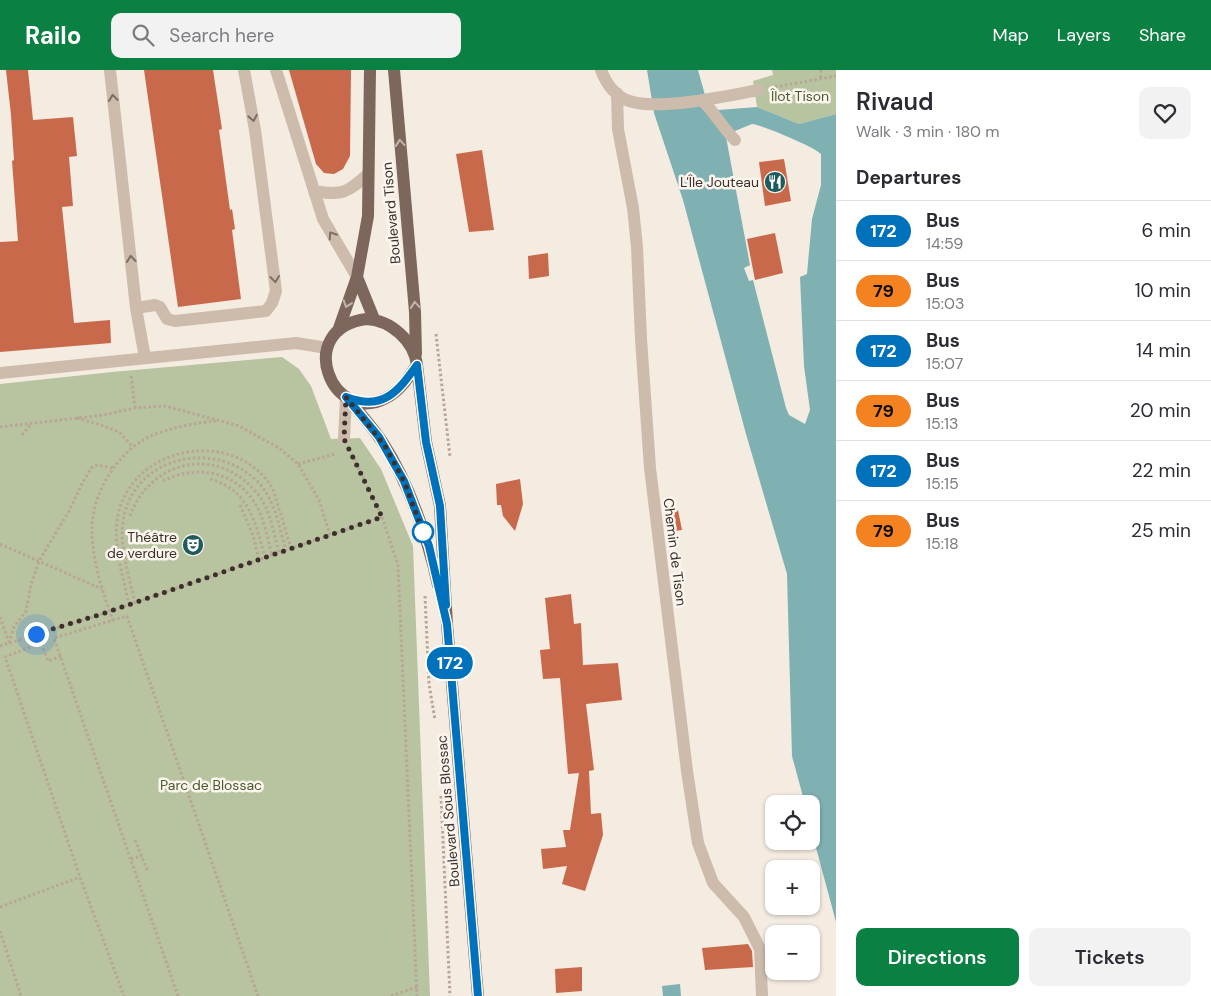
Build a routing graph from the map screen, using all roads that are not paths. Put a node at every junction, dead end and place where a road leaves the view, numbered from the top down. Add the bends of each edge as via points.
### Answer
1 (110, 70) edge
2 (244, 70) edge
3 (276, 70) edge
4 (370, 70) edge
5 (394, 70) edge
6 (601, 70) edge
7 (758, 90) road end
8 (617, 93) junction
9 (707, 100) junction
10 (732, 136) dead end
11 (368, 174) junction
12 (314, 190) junction
13 (357, 277) junction
14 (136, 308) junction
15 (374, 319) junction
16 (338, 331) junction
17 (327, 348) junction
18 (145, 358) junction
19 (416, 360) junction
20 (0, 373) edge
21 (346, 397) junction
22 (344, 439) road end
23 (447, 624) junction
24 (478, 996) edge
25 (762, 996) edge

14 -> 1 street
2 -> 14 street via 276,291 272,303 266,311 174,321 167,320 160,307 155,305
3 - 12 street
4 - 11 main road, Boulevard Tison
19 -> 5 main road, Boulevard Tison via 415,312
6 - 8 street
7 - 9 street
8 - 9 street via 628,100 652,104
8 - 25 street, Chemin de Tison via 618,129 637,247 650,468 686,771 698,843 713,883 744,917 760,949
9 - 10 street
11 - 12 street via 342,193
11 - 13 main road, Boulevard Tison via 368,216
13 -> 12 street via 327,228
13 - 15 main road
13 -> 16 main road, Boulevard Tison
14 - 18 street
15 - 16 main road via 358,320
15 - 19 main road via 393,327
16 - 17 main road
17 - 18 street via 296,343
17 - 21 main road, Boulevard Sous Blossac via 328,376
18 - 20 street via 130,365
19 - 21 main road via 398,390 387,398 366,403
19 - 23 main road, Boulevard Sous Blossac via 426,442 440,506
21 - 22 street
21 - 23 main road, Boulevard Sous Blossac via 382,441 404,481 429,546
23 - 24 main road, Boulevard Sous Blossac

